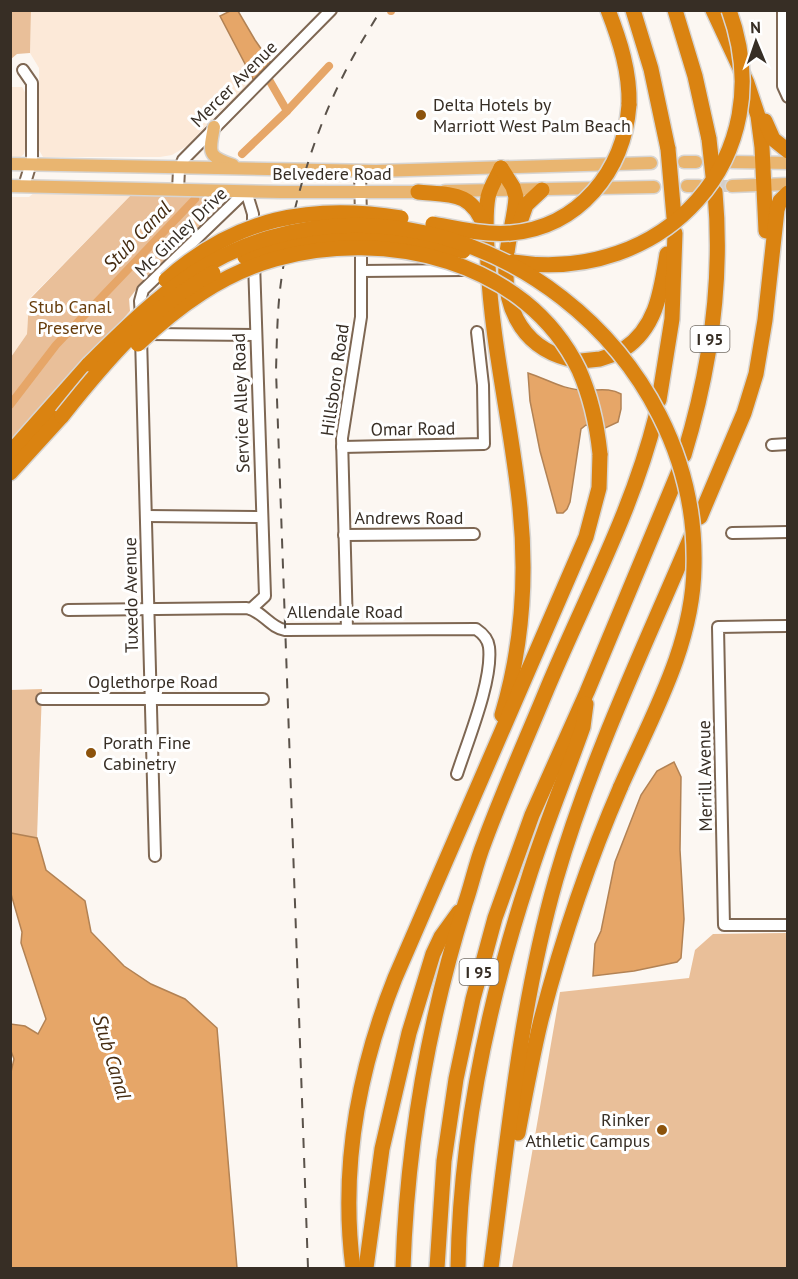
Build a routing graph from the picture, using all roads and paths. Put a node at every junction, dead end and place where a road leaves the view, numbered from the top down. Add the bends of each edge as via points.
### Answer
1 (331, 10) edge
2 (608, 10) edge
3 (633, 10) edge
4 (675, 10) edge
5 (713, 10) edge
6 (729, 10) edge
7 (783, 10) edge
8 (22, 70) dead end
9 (785, 72) edge
10 (788, 97) edge
11 (755, 102) junction
12 (214, 127) junction
13 (788, 151) edge
14 (732, 162) dead end
15 (651, 163) dead end
16 (763, 163) junction
17 (788, 163) edge
18 (10, 164) edge
19 (30, 164) junction
20 (180, 167) junction
21 (501, 168) junction
22 (243, 169) junction
23 (360, 171) junction
24 (713, 176) dead end
25 (788, 184) edge
26 (765, 185) junction
27 (10, 186) edge
28 (24, 186) junction
29 (732, 186) tunnel mouth
30 (654, 187) dead end
31 (178, 190) junction
32 (490, 190) junction
33 (515, 190) junction
34 (542, 190) junction
35 (246, 191) junction
36 (360, 192) junction
37 (418, 192) junction
38 (715, 192) dead end
39 (788, 193) edge
40 (673, 225) junction
41 (486, 231) junction
42 (464, 270) dead end
43 (362, 271) junction
44 (506, 274) junction
45 (768, 294) junction
46 (477, 332) dead end
47 (141, 334) junction
48 (255, 335) junction
49 (89, 364) junction
50 (62, 416) junction
51 (771, 444) dead end
52 (788, 444) edge
53 (342, 447) junction
54 (10, 453) edge
55 (684, 455) dead end
56 (679, 471) dead end
57 (10, 473) edge
58 (146, 516) junction
59 (262, 517) junction
60 (700, 518) dead end
61 (788, 532) edge
62 (732, 533) dead end
63 (474, 534) dead end
64 (344, 535) junction
65 (691, 537) dead end
66 (148, 608) junction
67 (251, 609) junction
68 (68, 610) dead end
69 (788, 626) edge
70 (347, 629) junction
71 (587, 692) junction
72 (42, 699) dead end
73 (150, 699) junction
74 (263, 699) dead end
75 (457, 774) dead end
76 (479, 784) junction
77 (154, 856) dead end
78 (466, 903) junction
79 (788, 925) edge
80 (498, 1211) junction
81 (353, 1269) edge
82 (366, 1269) edge
83 (403, 1269) edge
84 (437, 1269) edge
85 (458, 1269) edge
86 (491, 1269) edge

1 - 12 street, Mercer Avenue
2 - 49 highway, bridge via 626,65 629,105 625,136 613,166 594,192 559,219 529,230 498,233 355,212 310,213 266,222 219,242 190,260 143,303
3 - 40 highway, I 95, bridge via 651,69 668,149
4 - 24 highway, bridge via 693,67
5 - 11 highway
6 - 50 highway, bridge via 742,67 741,103 734,136 710,184 682,217 660,233 609,256 558,265 516,262 373,236 321,238 272,248 222,268 175,297 122,346
7 - 9 street
8 - 19 street via 32,84
9 - 10 street via 783,86
11 - 13 highway via 773,139
11 - 16 highway
12 - 20 street, Mercer Avenue
12 - 22 main road via 212,155
14 - 16 main road
15 - 21 main road, Belvedere Road
16 - 17 main road
16 - 26 highway
18 - 19 main road, Belvedere Road
19 - 20 main road, Belvedere Road
19 - 28 street
20 - 22 main road, Belvedere Road
20 - 31 street
21 - 23 main road, Belvedere Road
21 - 32 highway
21 - 33 highway
22 - 23 main road, Belvedere Road
23 - 36 street, Hillsboro Road
25 - 26 main road
26 - 29 main road
26 - 45 highway
27 - 28 main road, Belvedere Road
28 - 31 main road, Belvedere Road
30 - 34 main road, Belvedere Road
31 - 35 main road, Belvedere Road
32 - 33 main road, Belvedere Road
32 - 37 main road, Belvedere Road
32 - 41 highway
33 - 34 main road, Belvedere Road
33 - 44 highway
34 - 44 highway via 522,212
35 - 36 main road, Belvedere Road
35 - 47 street, Mc Ginley Drive via 143,290
35 - 48 street, Service Alley Road via 253,218
36 - 37 main road, Belvedere Road
36 - 43 street, Hillsboro Road
37 - 41 highway via 467,200 480,215
38 - 55 highway, I 95 via 717,259 710,342
39 - 45 highway via 777,210
40 - 44 highway via 656,308 644,332 620,352 600,359 575,360 544,349 533,340 519,324 508,297
40 - 78 highway, I 95 via 672,318 644,460 624,517 483,845
41 - 76 highway via 490,301 519,492 523,569 511,678
42 - 43 street
43 - 53 street, Hillsboro Road via 361,317
45 - 60 highway via 749,400
46 - 53 street, Omar Road via 484,444
47 - 48 street
47 - 58 street, Tuxedo Avenue
48 - 59 street, Service Alley Road
49 - 54 highway
49 - 80 highway, bridge via 150,304 186,277 232,251 298,231 396,226 461,242 524,272 555,292 610,343 646,392 672,442 692,519 695,552 694,584 685,631 581,889 557,962
50 - 57 highway
50 - 76 highway, bridge via 194,297 256,265 291,255 332,248 407,251 455,264 500,285 526,304 556,334 578,370 592,406 600,454 599,488 586,537
51 - 52 street
53 - 64 street, Hillsboro Road
56 - 71 highway, I 95
58 - 59 street
58 - 66 street, Tuxedo Avenue
59 - 67 street, Service Alley Road via 265,596
61 - 62 street
63 - 64 street, Andrews Road
64 - 70 street, Hillsboro Road
65 - 80 highway via 604,739 559,870 528,1002
66 - 67 street
66 - 68 street
66 - 73 street, Tuxedo Avenue
67 - 70 street, Allendale Road via 280,630
69 - 79 street, Merrill Avenue via 718,627 724,926
70 - 75 street, Allendale Road via 476,629 483,634 489,645 488,676
71 - 84 highway, I 95 via 519,850 479,971 449,1124
71 - 85 highway via 584,727 527,882 490,1014 470,1121
72 - 73 street, Oglethorpe Road
73 - 74 street, Oglethorpe Road
73 - 77 street, Tuxedo Avenue
76 - 81 highway via 395,978 365,1066 349,1177
78 - 82 highway via 441,937 414,1015 388,1122
78 - 83 highway, I 95 via 445,972 419,1094
80 - 86 highway

